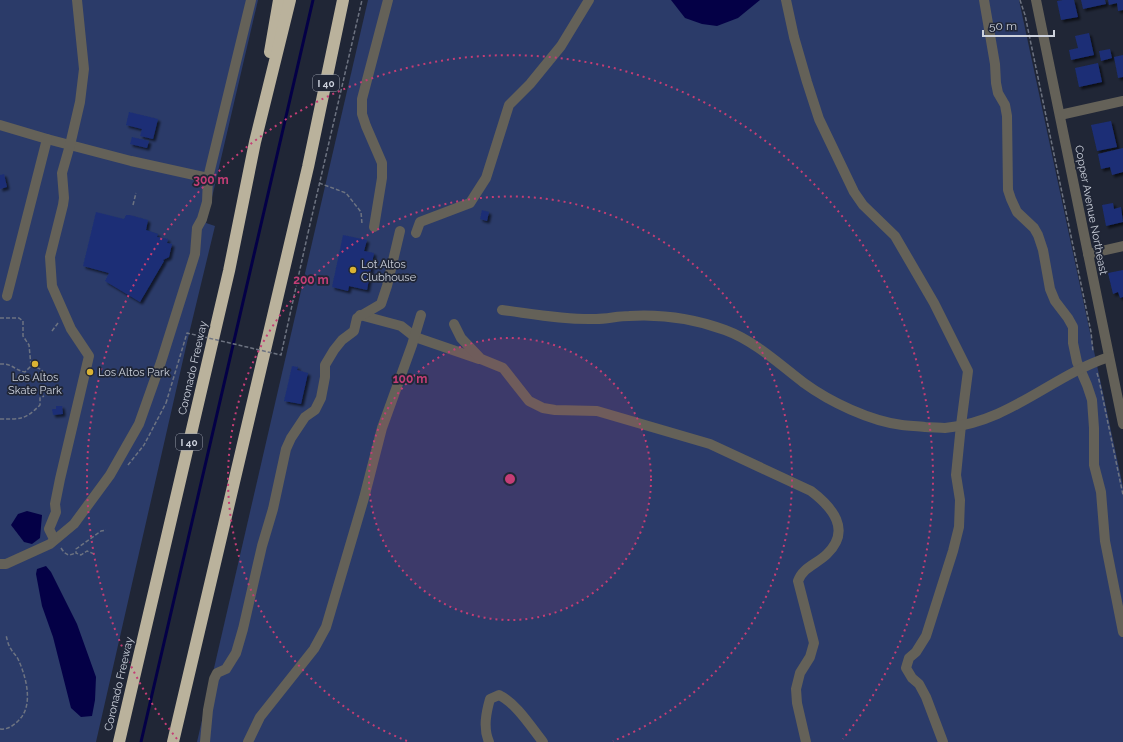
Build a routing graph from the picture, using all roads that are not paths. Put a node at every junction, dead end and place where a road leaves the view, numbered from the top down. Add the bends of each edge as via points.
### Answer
1 (77, 0) edge
2 (251, 0) edge
3 (279, 0) edge
4 (290, 0) edge
5 (343, 0) edge
6 (351, 0) edge
7 (388, 0) edge
8 (589, 0) edge
9 (786, 0) edge
10 (984, 0) edge
11 (1036, 0) edge
12 (1123, 101) edge
13 (1060, 115) junction
14 (0, 125) edge
15 (47, 139) junction
16 (256, 142) junction
17 (70, 145) junction
18 (308, 167) junction
19 (208, 178) junction
20 (374, 227) dead end
21 (400, 231) dead end
22 (416, 233) dead end
23 (1123, 246) edge
24 (1088, 254) junction
25 (7, 296) dead end
26 (502, 310) dead end
27 (360, 315) junction
28 (421, 315) dead end
29 (454, 324) dead end
30 (415, 337) junction
31 (1109, 357) junction
32 (481, 359) junction
33 (1080, 370) junction
34 (1120, 392) edge
35 (1123, 424) edge
36 (960, 425) junction
37 (53, 537) dead end
38 (0, 564) edge
39 (1123, 632) edge
40 (119, 742) edge
41 (173, 742) edge
42 (204, 742) edge
43 (248, 742) edge
44 (489, 742) edge
45 (543, 742) edge
46 (806, 742) edge
47 (943, 742) edge

1 - 17 street via 84,69 80,102
2 - 19 street
3 - 16 highway
4 - 16 highway, Coronado Freeway / I 40
5 - 18 highway, I 40
6 - 18 highway
7 - 20 street via 362,99 362,114 382,163
8 - 22 street via 561,46 509,105 486,178 470,203 420,222
9 - 36 street via 794,37 820,119 854,192 894,236 934,303 968,371
10 - 33 street via 996,83 1007,116 1008,190 1017,212 1038,235 1050,290 1073,327 1073,343
11 - 13 street, Copper Avenue Northeast
12 - 13 street
13 - 24 street, Copper Avenue Northeast
14 - 15 street
15 - 17 street
15 - 25 street
16 - 40 highway, Coronado Freeway / I 40 via 229,270
17 - 19 street
17 - 37 street via 62,173 63,205 50,257 52,286 71,328 89,356 60,479 56,512 49,529
18 - 41 highway, I 40
19 - 38 street via 207,202 197,228 195,254 139,424 110,475 74,524 50,544 6,564
21 - 27 street via 381,304
23 - 24 street
24 - 31 street, Copper Avenue Northeast
26 - 36 street via 567,318 656,315 690,320 726,331 757,347 805,384 844,407 872,418 901,425 944,428
27 - 30 street via 401,326
27 - 42 street via 354,331 342,340 325,366 321,398 315,410 305,417 290,438 236,653 226,669 217,673 214,679
28 - 30 street
29 - 32 street via 461,338
30 - 32 street
30 - 43 street via 382,428 326,627 314,648 260,717
31 - 33 street
31 - 34 street, Copper Avenue Northeast
32 - 46 street via 503,368 529,401 543,408 597,411 710,444 811,490 825,502 839,527 836,542 827,554 800,575 798,581 814,643 810,657 800,673 796,689
33 - 36 street via 1010,409 973,423
33 - 39 street via 1092,400 1094,465 1101,492 1106,548
34 - 35 street, Copper Avenue Northeast
36 - 47 street via 956,475 960,500 959,527 926,636 909,658 906,668 926,697
44 - 45 street via 485,726 488,703 498,695 514,707

